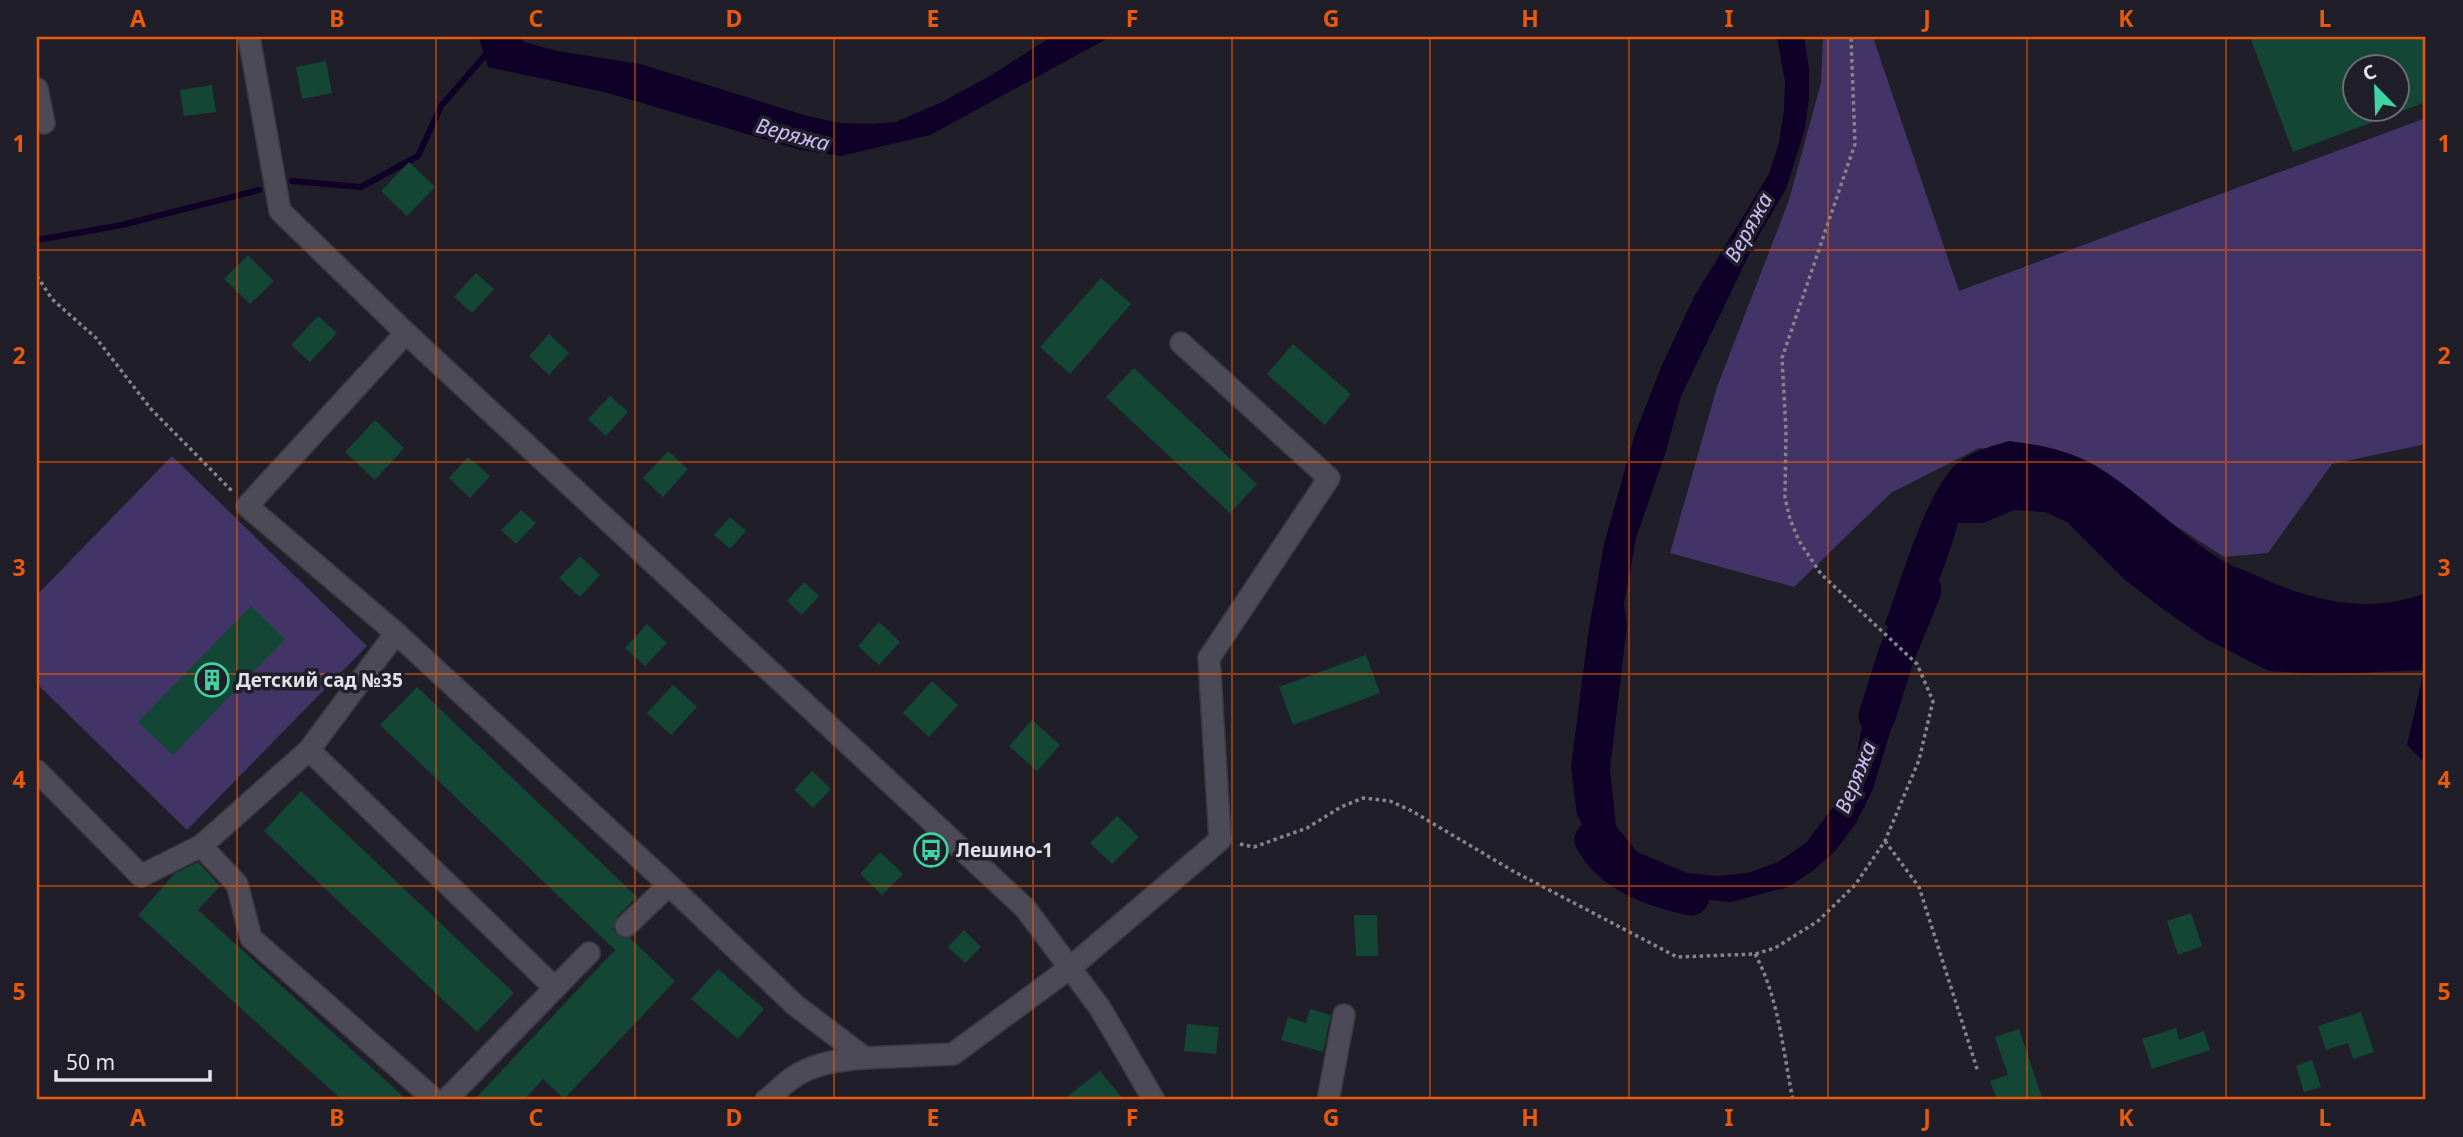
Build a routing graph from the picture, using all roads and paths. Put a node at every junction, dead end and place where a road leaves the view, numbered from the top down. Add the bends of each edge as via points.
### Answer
1 (249, 37) edge
2 (1851, 37) edge
3 (37, 89) edge
4 (44, 123) dead end
5 (37, 276) edge
6 (406, 333) junction
7 (1181, 343) dead end
8 (247, 506) junction
9 (396, 633) junction
10 (309, 750) junction
11 (37, 771) edge
12 (1220, 840) junction
13 (1885, 841) junction
14 (201, 846) junction
15 (669, 885) junction
16 (626, 926) dead end
17 (589, 953) dead end
18 (1755, 954) junction
19 (1072, 967) junction
20 (555, 988) junction
21 (1345, 1016) dead end
22 (864, 1059) junction
23 (1978, 1072) dead end
24 (435, 1100) edge
25 (446, 1100) edge
26 (766, 1100) edge
27 (1154, 1100) edge
28 (1328, 1100) edge
29 (1793, 1100) edge

1 - 6 street via 280,211
2 - 13 path via 1855,144 1782,358 1784,498 1799,541 1821,574 1917,664 1933,701 1919,760
3 - 4 street
5 - 8 path via 52,299 96,338 151,409
6 - 8 street
6 - 19 street via 1025,908
7 - 12 street via 1329,478 1209,658
8 - 9 street
9 - 10 street
9 - 15 street
10 - 14 street
10 - 20 street
11 - 14 street via 141,876
12 - 18 path via 1254,847 1307,828 1363,798 1390,801 1677,957
12 - 19 street
13 - 18 path via 1855,885 1818,921 1775,948
13 - 23 path via 1919,887
14 - 24 street via 237,884 251,938
15 - 16 street
15 - 22 street via 795,1005
17 - 20 street
18 - 29 path via 1772,992
19 - 22 street via 953,1054
19 - 27 street
20 - 25 street
21 - 28 street
22 - 26 street via 834,1060 810,1069

